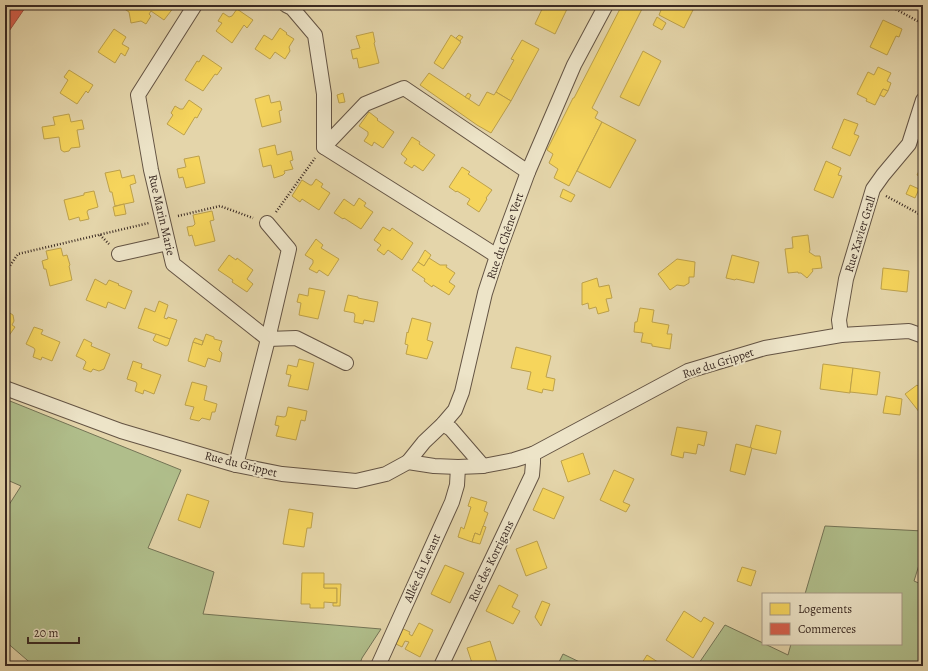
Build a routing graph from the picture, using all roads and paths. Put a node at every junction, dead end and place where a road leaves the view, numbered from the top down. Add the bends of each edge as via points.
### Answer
1 (195, 5) edge
2 (286, 5) edge
3 (606, 5) edge
4 (888, 5) edge
5 (923, 24) edge
6 (923, 100) edge
7 (324, 147) junction
8 (528, 172) junction
9 (873, 189) junction
10 (923, 216) edge
11 (163, 220) junction
12 (267, 224) junction
13 (168, 243) junction
14 (119, 254) dead end
15 (497, 256) junction
16 (5, 274) edge
17 (841, 335) junction
18 (923, 336) edge
19 (268, 339) junction
20 (346, 363) dead end
21 (5, 388) edge
22 (443, 424) junction
23 (533, 454) junction
24 (408, 462) junction
25 (236, 465) junction
26 (483, 466) junction
27 (458, 467) junction
28 (5, 662) edge
29 (10, 666) edge
30 (378, 666) edge
31 (441, 666) edge

1 - 11 street, Rue Marin Marie via 138,95
2 - 7 street via 292,8 315,35 324,94
3 - 8 street, Rue du Chêne Vert via 574,65
4 - 5 path
6 - 9 street, Rue Xavier Grall via 909,144
7 - 8 street via 365,104 404,88
7 - 12 path
7 - 15 street
8 - 15 street, Rue du Chêne Vert
9 - 10 path
9 - 17 street, Rue Xavier Grall via 846,279 839,320
11 - 12 path via 220,206
11 - 13 street, Rue Marin Marie
11 - 16 path via 18,254
12 - 19 street via 289,249
13 - 14 street
13 - 19 street, Rue Marin Marie via 173,264
15 - 22 street, Rue du Chêne Vert via 485,293 462,392 455,410
17 - 18 street, Rue du Grippet via 908,331
17 - 23 street, Rue du Grippet via 765,348 688,371
19 - 20 street via 296,338
19 - 25 street
21 - 25 street, Rue du Grippet via 121,431
22 - 24 street, Rue du Chêne Vert
22 - 26 street via 451,429
23 - 26 street, Rue du Grippet
23 - 31 street, Rue des Korrigans via 532,475
24 - 25 street, Rue du Grippet via 386,474 356,481 282,474
24 - 27 street, Rue du Grippet
26 - 27 street, Rue du Grippet
27 - 30 street, Allée du Levant via 457,485 452,502
28 - 29 path

